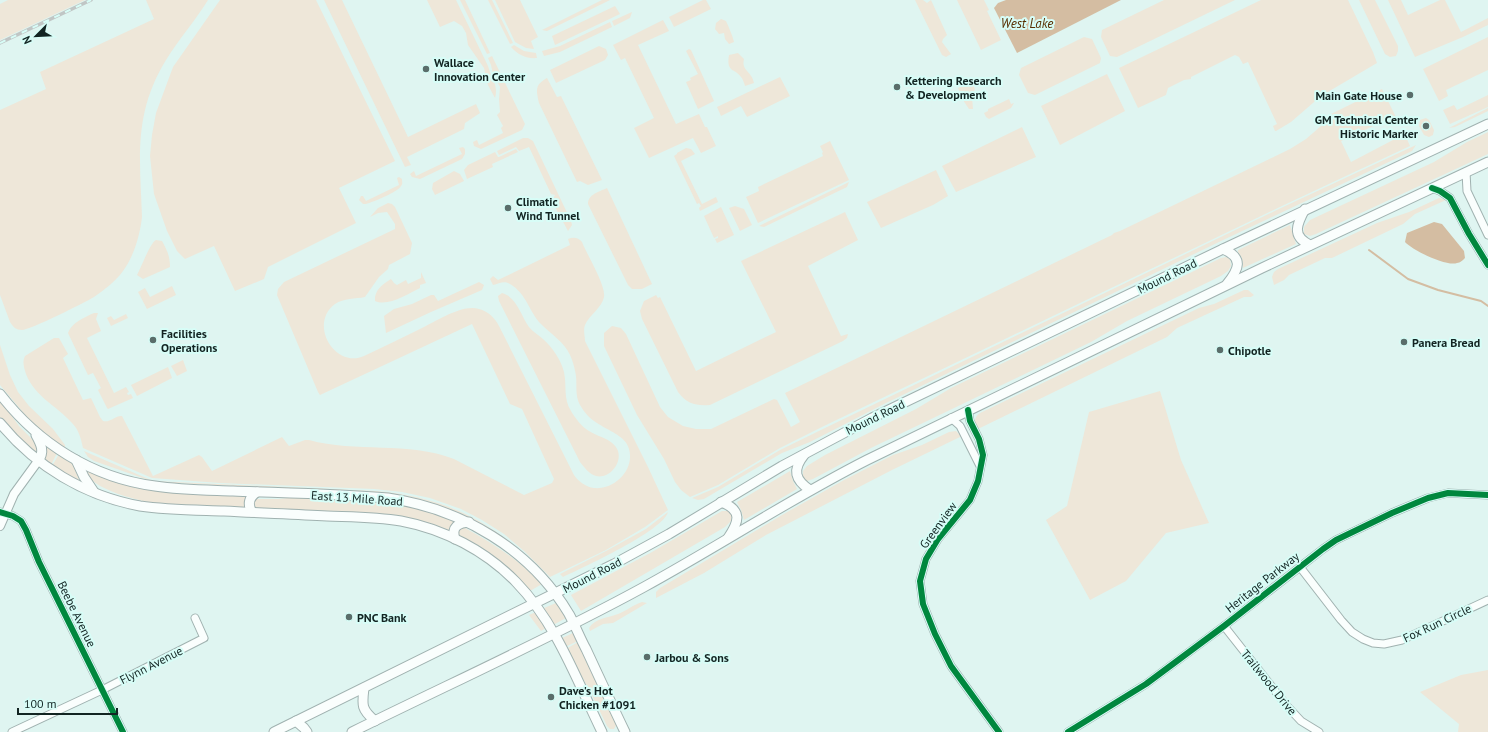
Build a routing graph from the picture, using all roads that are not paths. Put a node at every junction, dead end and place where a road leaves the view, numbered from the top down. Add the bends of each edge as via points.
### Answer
1 (1488, 124) edge
2 (1488, 162) edge
3 (1466, 172) junction
4 (1432, 188) junction
5 (1306, 209) junction
6 (1488, 235) edge
7 (1310, 245) junction
8 (1223, 249) junction
9 (1488, 265) edge
10 (1226, 285) junction
11 (0, 394) edge
12 (968, 410) junction
13 (951, 418) junction
14 (0, 423) edge
15 (35, 432) junction
16 (807, 452) junction
17 (76, 460) junction
18 (38, 461) junction
19 (980, 466) junction
20 (810, 490) junction
21 (257, 492) junction
22 (95, 493) junction
23 (1488, 495) edge
24 (721, 502) junction
25 (252, 512) junction
26 (3, 513) edge
27 (469, 522) junction
28 (0, 526) edge
29 (455, 539) junction
30 (728, 539) junction
31 (1300, 567) junction
32 (555, 594) junction
33 (1488, 600) edge
34 (535, 604) junction
35 (194, 618) dead end
36 (574, 623) junction
37 (1224, 626) junction
38 (555, 633) junction
39 (364, 688) junction
40 (102, 690) junction
41 (586, 698) junction
42 (296, 721) junction
43 (375, 721) junction
44 (621, 730) edge
45 (12, 732) edge
46 (123, 732) edge
47 (274, 732) edge
48 (307, 732) edge
49 (352, 732) edge
50 (602, 732) edge
51 (609, 732) edge
52 (999, 732) edge
53 (1068, 732) edge
54 (1319, 732) edge

1 - 5 main road, Mound Road
2 - 3 main road
3 - 4 main road
3 - 6 street via 1467,191
4 - 7 main road
4 - 9 street via 1450,198
5 - 7 main road via 1297,229 1300,237
5 - 8 main road, Mound Road
7 - 10 main road
8 - 10 main road via 1233,255 1238,265 1235,275
8 - 16 main road, Mound Road
10 - 12 main road
11 - 15 main road, East 13 Mile Road
12 - 13 main road
12 - 19 street, Greenview via 983,455
13 - 19 street via 960,426
13 - 20 main road
14 - 18 main road, East 13 Mile Road
15 - 17 main road, East 13 Mile Road
15 - 18 main road via 42,452
16 - 20 main road via 798,464 796,474 800,482
16 - 24 main road, Mound Road
17 - 21 main road, East 13 Mile Road via 109,476 139,484 165,488
17 - 22 main road
18 - 22 main road, East 13 Mile Road
18 - 26 street via 18,487
19 - 52 street, Greenview via 974,493 938,539 926,559 920,581 923,604 951,666
20 - 30 main road
21 - 25 main road via 252,495 249,502
21 - 27 main road, East 13 Mile Road via 388,498 426,506
22 - 25 main road, East 13 Mile Road via 157,508
23 - 31 street, Heritage Parkway via 1448,493 1428,498 1336,540
24 - 30 main road via 731,507 736,514 736,524
24 - 32 main road, Mound Road via 640,550
25 - 29 main road, East 13 Mile Road via 388,519 425,527
26 - 28 street
26 - 40 street, Beebe Avenue via 20,521 26,530
27 - 29 main road via 462,522 456,526
27 - 32 main road, East 13 Mile Road via 510,548
29 - 34 main road, East 13 Mile Road via 503,570
30 - 36 main road via 645,587
31 - 33 street, Fox Run Circle via 1352,632 1373,643 1384,644 1402,640
31 - 37 street, Heritage Parkway
32 - 34 main road, Mound Road
32 - 36 main road, East 13 Mile Road
34 - 38 main road, East 13 Mile Road
34 - 39 main road, Mound Road
35 - 40 street, Flynn Avenue via 204,638
36 - 38 main road
36 - 44 main road, East 13 Mile Road
37 - 53 street, Heritage Parkway via 1146,684
37 - 54 street, Trailwood Drive via 1287,706 1301,721
38 - 41 main road, East 13 Mile Road
38 - 43 main road
39 - 42 main road, Mound Road
39 - 43 main road via 364,709
40 - 45 street, Flynn Avenue
40 - 46 street, Beebe Avenue
41 - 50 main road, East 13 Mile Road
41 - 51 main road via 591,699
42 - 47 main road, Mound Road
42 - 48 main road
43 - 49 main road

